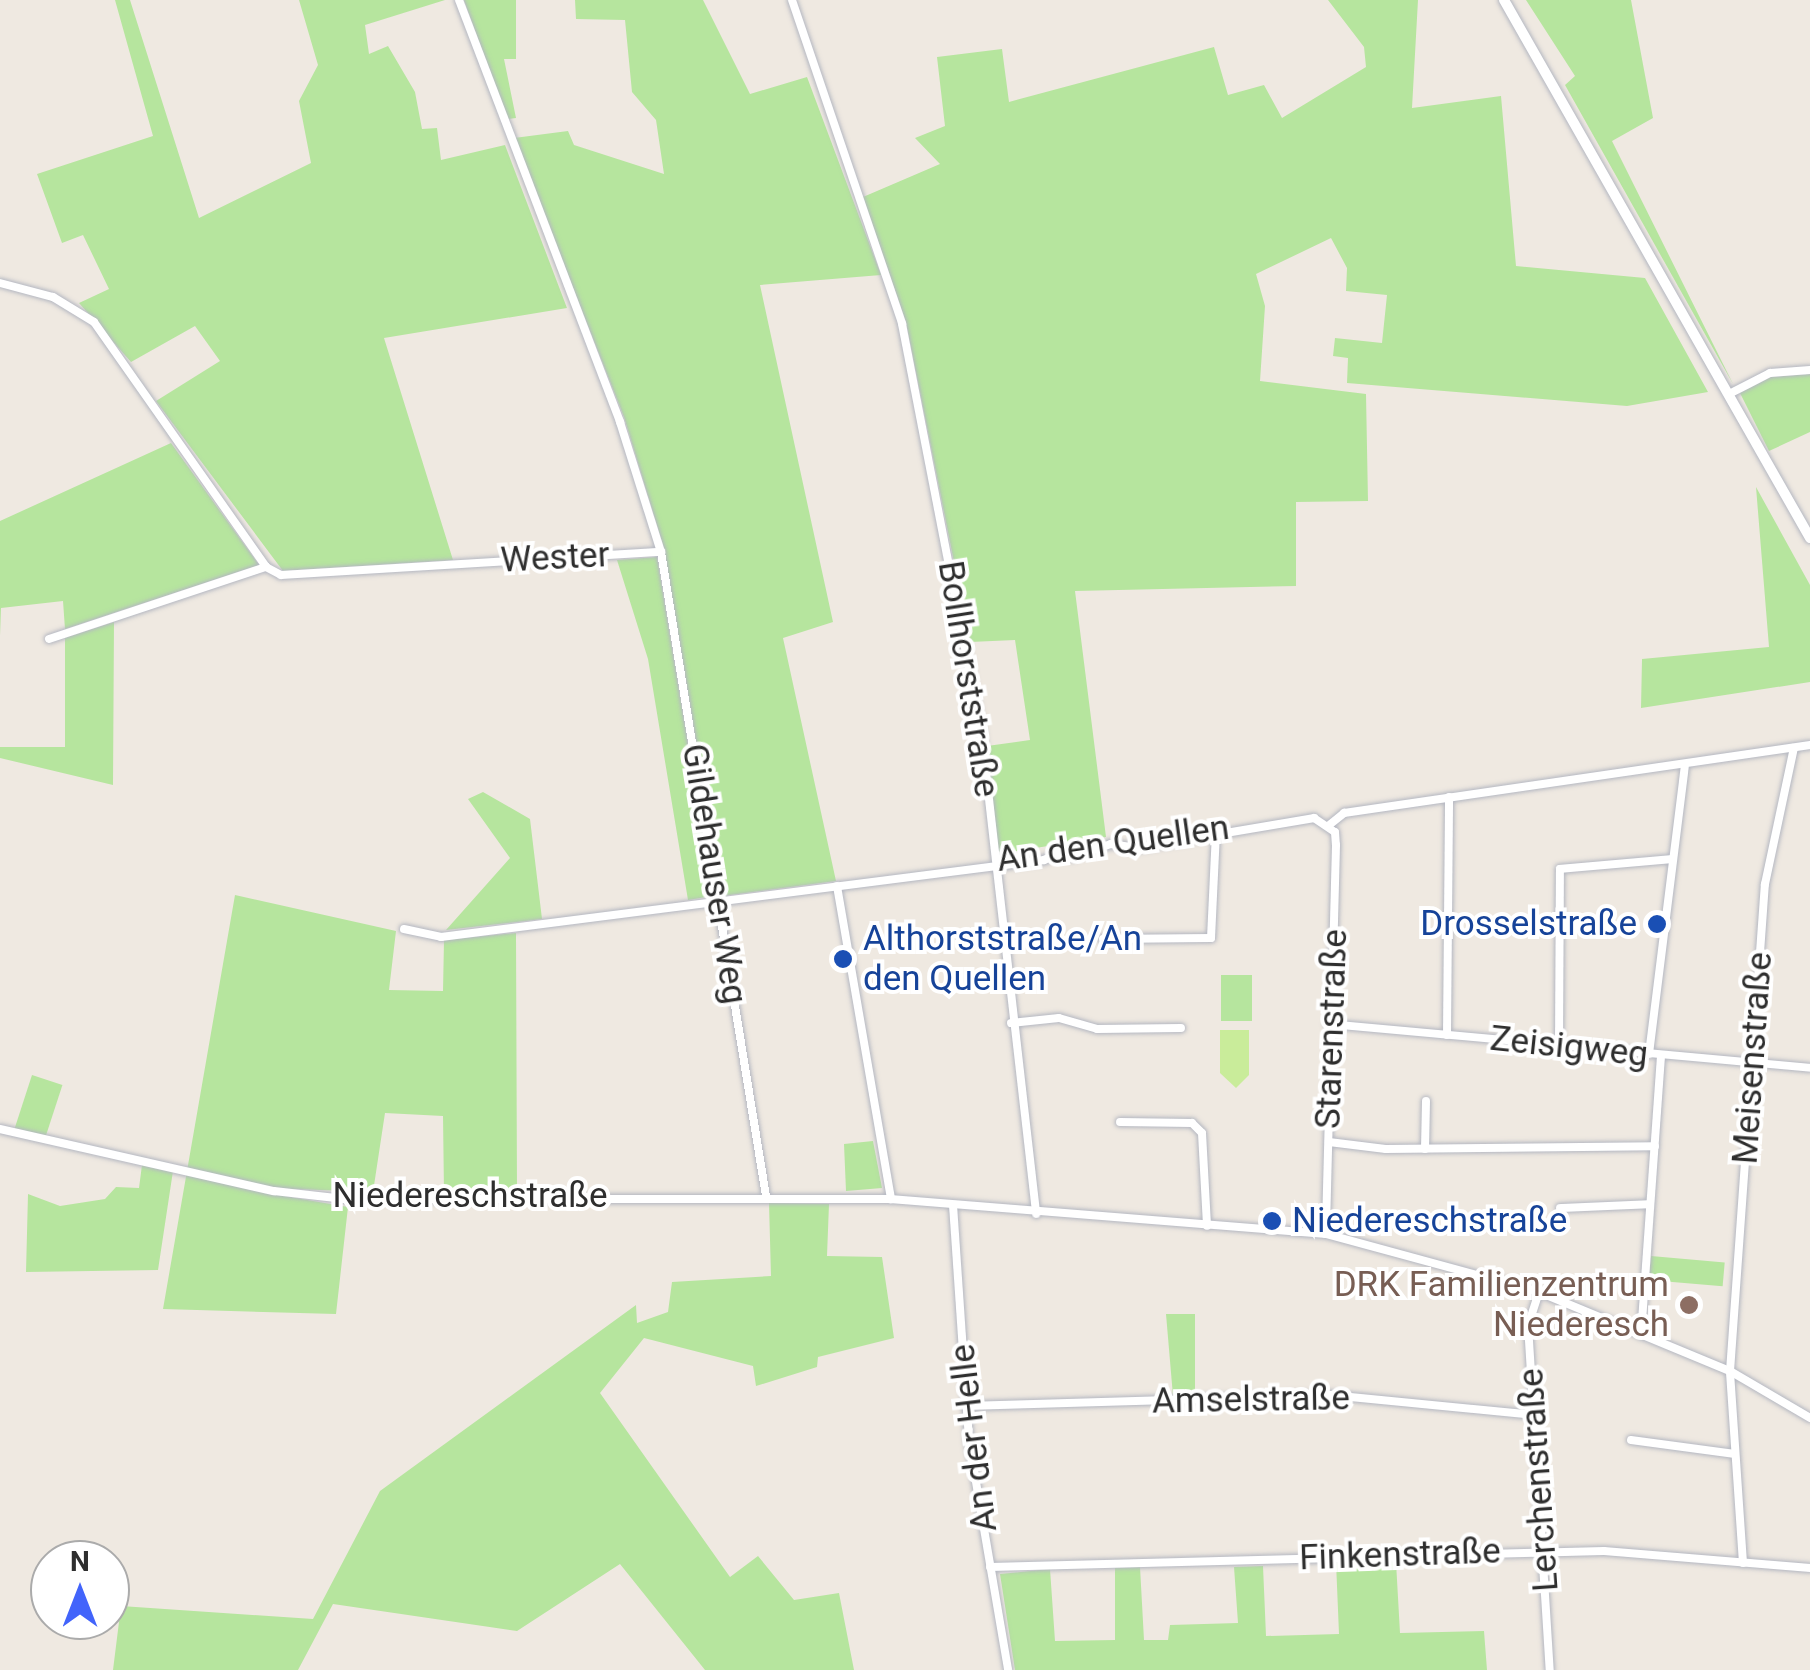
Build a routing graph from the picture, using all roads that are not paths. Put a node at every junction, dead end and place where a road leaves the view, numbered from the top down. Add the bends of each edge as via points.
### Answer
1 (459, 0) edge
2 (792, 0) edge
3 (1504, 0) edge
4 (0, 283) edge
5 (1810, 370) edge
6 (1729, 394) junction
7 (1810, 538) edge
8 (661, 552) junction
9 (266, 567) junction
10 (50, 639) dead end
11 (1810, 745) edge
12 (1794, 748) junction
13 (1685, 767) junction
14 (1449, 796) junction
15 (1328, 826) junction
16 (1216, 830) junction
17 (1672, 859) junction
18 (994, 862) junction
19 (837, 886) junction
20 (718, 901) junction
21 (404, 929) dead end
22 (1103, 939) dead end
23 (1011, 1023) junction
24 (1329, 1024) junction
25 (1182, 1028) dead end
26 (1447, 1034) junction
27 (1559, 1046) junction
28 (1649, 1054) junction
29 (1661, 1056) junction
30 (1753, 1064) junction
31 (1810, 1068) edge
32 (1426, 1101) dead end
33 (1120, 1122) dead end
34 (0, 1129) edge
35 (1329, 1142) junction
36 (1655, 1146) junction
37 (1425, 1149) junction
38 (766, 1196) junction
39 (891, 1199) junction
40 (1650, 1204) junction
41 (953, 1205) junction
42 (1560, 1208) dead end
43 (1036, 1214) junction
44 (1207, 1226) junction
45 (1326, 1234) junction
46 (1539, 1292) junction
47 (1641, 1334) junction
48 (1730, 1372) junction
49 (966, 1406) junction
50 (1535, 1414) junction
51 (1810, 1418) edge
52 (1631, 1440) dead end
53 (1734, 1454) junction
54 (1545, 1552) junction
55 (1744, 1562) junction
56 (990, 1567) junction
57 (1810, 1568) edge
58 (1008, 1670) edge
59 (1550, 1670) edge

1 - 8 street, Wester via 620,422
2 - 18 street, Bollhorststraße via 902,324 981,729
3 - 6 main road
4 - 9 street via 53,296 94,322
5 - 6 street via 1770,373
6 - 7 main road
8 - 9 street, Wester via 299,578
8 - 20 street, Gildehauser Weg
9 - 10 street
11 - 12 street, An den Quellen
12 - 13 street, An den Quellen
12 - 30 street, Meisenstraße via 1765,884
13 - 14 street, An den Quellen
13 - 17 street
14 - 15 street, An den Quellen via 1344,813
14 - 26 street
15 - 16 street, An den Quellen via 1302,816
15 - 24 street, Starenstraße via 1336,845 1338,946
16 - 18 street, An den Quellen via 1184,834 1178,842
16 - 22 street via 1211,938
17 - 27 street via 1560,868
17 - 28 street
18 - 19 street, An den Quellen
18 - 23 street, Bollhorststraße
19 - 20 street, An den Quellen
19 - 39 street
20 - 21 street, An den Quellen via 441,936
20 - 38 street, Gildehauser Weg
23 - 25 street via 1060,1018 1097,1030
23 - 43 street, Bollhorststraße
24 - 26 street, Zeisigweg
24 - 35 street, Starenstraße
26 - 27 street, Zeisigweg
27 - 28 street, Zeisigweg
28 - 29 street, Zeisigweg
29 - 30 street, Zeisigweg
29 - 36 street
30 - 31 street, Zeisigweg
30 - 48 street, Meisenstraße
32 - 37 street
33 - 44 street via 1192,1123 1202,1132
34 - 38 street, Niedereschstraße via 274,1191 346,1199
35 - 37 street
35 - 45 street, Starenstraße
36 - 37 street
36 - 40 street
38 - 39 street, Niedereschstraße
39 - 41 street, Niedereschstraße
40 - 42 street
40 - 47 street
41 - 43 street, Niedereschstraße
41 - 49 street, An der Helle
43 - 44 street, Niedereschstraße
44 - 45 street, Niedereschstraße
45 - 46 street, Niedereschstraße
46 - 47 street, Niedereschstraße
46 - 50 street, Lerchenstraße via 1528,1324
47 - 48 street, Niedereschstraße
48 - 51 street, Niedereschstraße
48 - 53 street, Meisenstraße
49 - 50 street, Amselstraße via 1330,1394
49 - 56 street, An der Helle
50 - 54 street, Lerchenstraße
52 - 53 street
53 - 55 street, Meisenstraße
54 - 55 street, Finkenstraße
54 - 56 street, Finkenstraße
54 - 59 street, Lerchenstraße
55 - 57 street, Finkenstraße
56 - 58 street, An der Helle

